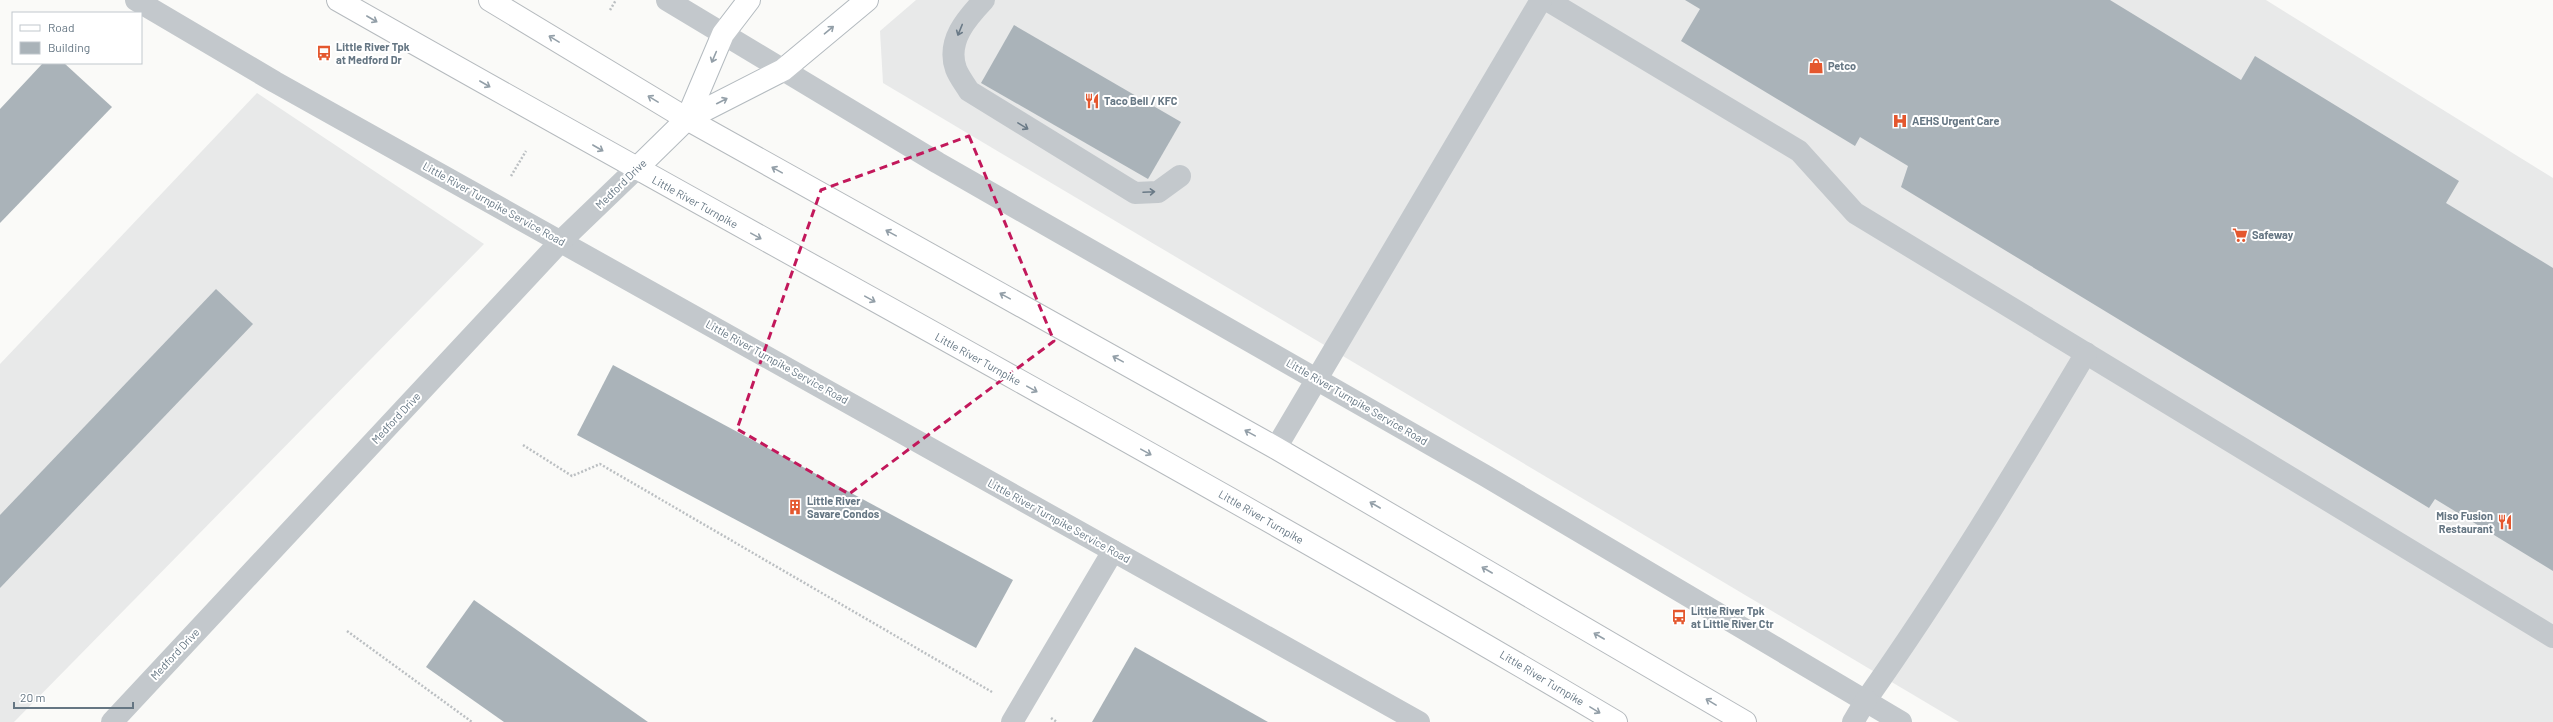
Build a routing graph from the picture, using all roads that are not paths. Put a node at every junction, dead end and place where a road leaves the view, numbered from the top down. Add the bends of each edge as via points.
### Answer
1 (136, 0) edge
2 (338, 0) edge
3 (490, 0) edge
4 (667, 0) edge
5 (749, 0) edge
6 (867, 0) edge
7 (984, 0) edge
8 (1541, 0) edge
9 (1547, 0) edge
10 (723, 34) junction
11 (783, 70) junction
12 (687, 119) junction
13 (636, 169) junction
14 (1180, 176) dead end
15 (561, 241) junction
16 (2086, 353) junction
17 (1316, 379) junction
18 (1276, 448) junction
19 (1114, 551) junction
20 (2553, 637) edge
21 (1866, 700) junction
22 (1016, 715) edge
23 (112, 722) edge
24 (1419, 722) edge
25 (1616, 722) edge
26 (1745, 722) edge
27 (1853, 722) edge
28 (1901, 722) edge

1 - 15 street, Little River Turnpike Service Road via 275,82
2 -> 13 main road, Little River Turnpike
12 -> 3 main road
4 - 10 street, Little River Turnpike Service Road
5 - 10 main road, Medford Drive
11 -> 6 main road, Medford Drive
7 -> 14 street via 964,20 954,45 956,68 969,91 1135,193 1158,192
8 - 17 street
9 - 16 street via 1799,151 1855,213
10 - 11 street, Little River Turnpike Service Road
10 -> 12 main road, Medford Drive
12 -> 11 main road, Medford Drive
11 - 17 street, Little River Turnpike Service Road via 938,163
12 - 13 main road, Medford Drive
18 -> 12 main road
13 - 15 street, Medford Drive
13 -> 25 main road, Little River Turnpike via 1203,483 1483,642
15 - 19 street, Little River Turnpike Service Road
15 - 23 street, Medford Drive
16 - 20 street
16 - 21 street via 2013,477 1916,630
17 - 18 street
17 - 21 street, Little River Turnpike Service Road via 1484,474
26 -> 18 main road
19 - 22 street
19 - 24 street, Little River Turnpike Service Road
21 - 27 street
21 - 28 street, Little River Turnpike Service Road

